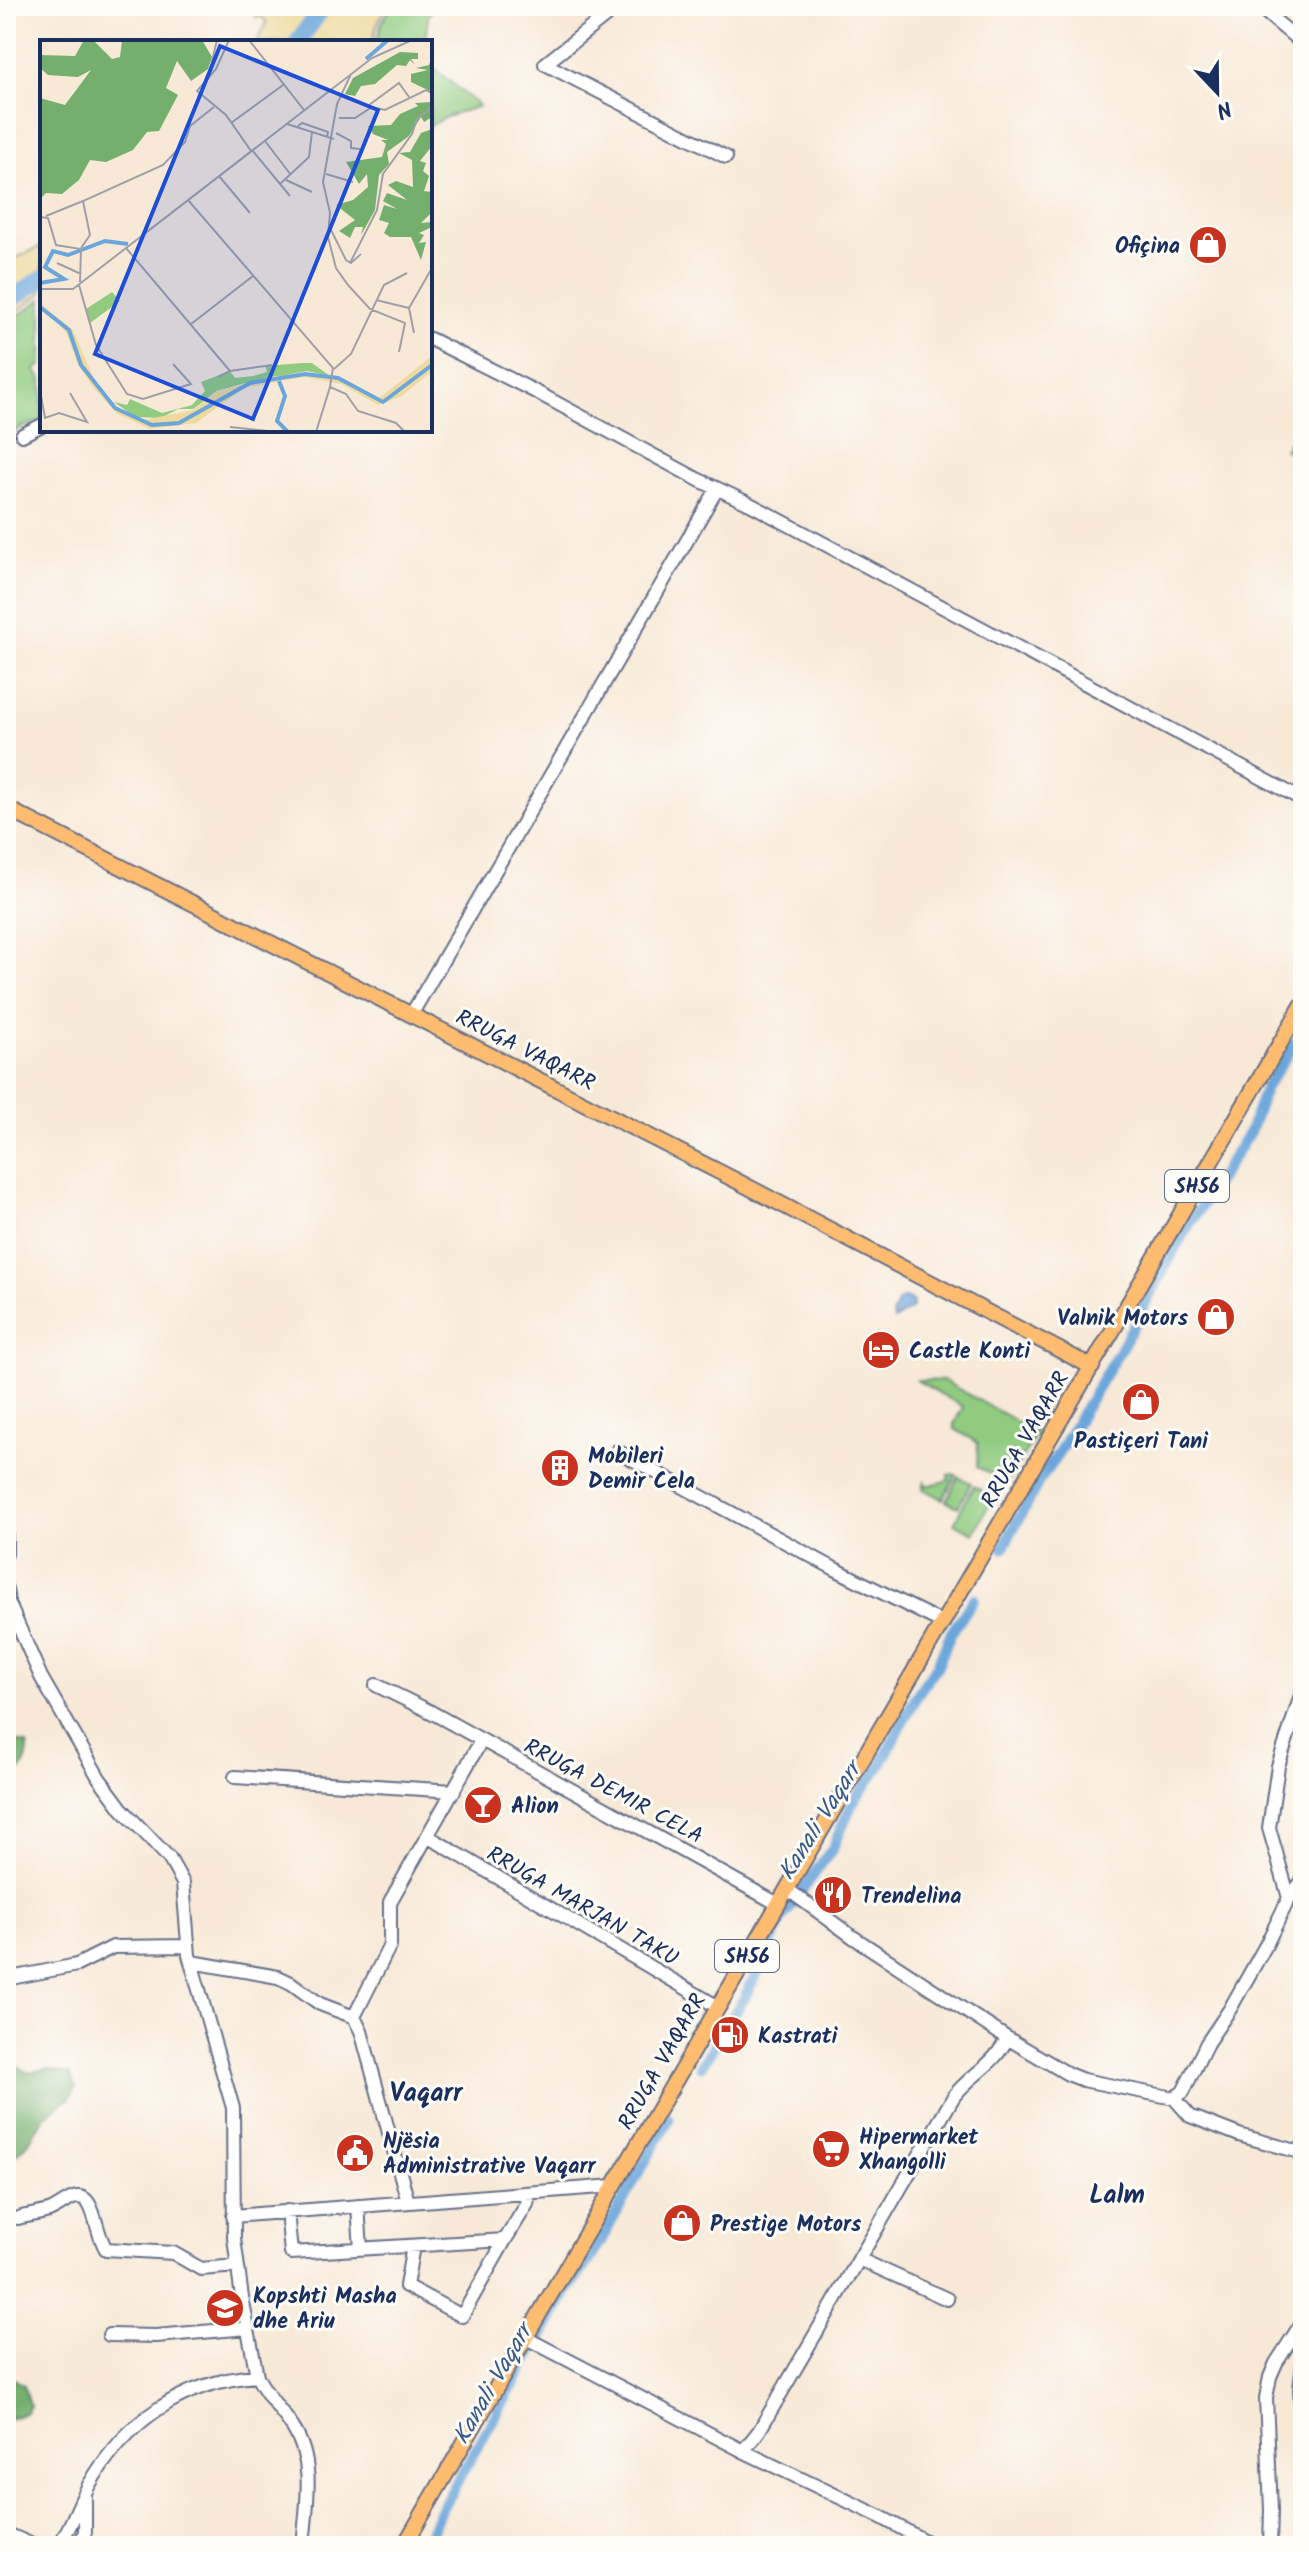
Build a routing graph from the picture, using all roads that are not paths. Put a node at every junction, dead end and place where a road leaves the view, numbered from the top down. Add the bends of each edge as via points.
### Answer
1 (618, 6) edge
2 (1258, 6) edge
3 (1303, 44) edge
4 (726, 157) dead end
5 (432, 340) edge
6 (40, 426) edge
7 (22, 435) dead end
8 (717, 489) junction
9 (1303, 800) edge
10 (6, 808) edge
11 (1303, 1004) edge
12 (411, 1015) junction
13 (1092, 1367) junction
14 (617, 1451) dead end
15 (6, 1535) edge
16 (6, 1554) edge
17 (6, 1589) edge
18 (943, 1623) junction
19 (376, 1685) dead end
20 (1303, 1689) edge
21 (481, 1741) junction
22 (235, 1777) dead end
23 (454, 1791) junction
24 (429, 1837) junction
25 (1303, 1880) edge
26 (795, 1894) junction
27 (1289, 1898) junction
28 (778, 1904) junction
29 (188, 1946) junction
30 (192, 1962) junction
31 (6, 1979) edge
32 (718, 2007) junction
33 (354, 2017) junction
34 (1007, 2038) junction
35 (1174, 2098) junction
36 (1303, 2153) edge
37 (614, 2186) junction
38 (529, 2193) junction
39 (408, 2202) junction
40 (358, 2206) junction
41 (287, 2211) junction
42 (233, 2216) junction
43 (18, 2218) dead end
44 (505, 2240) junction
45 (413, 2246) junction
46 (361, 2249) junction
47 (861, 2260) junction
48 (237, 2266) junction
49 (947, 2299) dead end
50 (1303, 2321) edge
51 (248, 2328) junction
52 (109, 2335) dead end
53 (535, 2342) junction
54 (1303, 2363) edge
55 (257, 2376) junction
56 (1303, 2448) edge
57 (743, 2451) junction
58 (85, 2492) junction
59 (6, 2537) edge
60 (35, 2546) edge
61 (58, 2546) edge
62 (79, 2546) edge
63 (303, 2546) edge
64 (404, 2546) edge
65 (934, 2546) edge
66 (1270, 2546) edge

1 - 4 street via 545,64
2 - 3 street
5 - 8 street
6 - 7 street
8 - 9 street
8 - 12 street
10 - 12 main road, RRUGA VAQARR
11 - 13 main road, SH56
12 - 13 main road, RRUGA VAQARR
13 - 18 main road, RRUGA VAQARR / SH56
14 - 18 street
15 - 16 street
17 - 29 street via 41,1677 99,1778 178,1871 186,1897
18 - 26 main road, RRUGA VAQARR / SH56
19 - 21 street, RRUGA DEMIR CELA
20 - 27 street via 1278,1766 1269,1828
21 - 23 street
21 - 28 street, RRUGA DEMIR CELA
22 - 23 street
23 - 24 street
24 - 32 street, RRUGA MARJAN TAKU
24 - 33 street via 390,1902 390,1945
25 - 27 street
26 - 28 main road, RRUGA VAQARR / SH56
26 - 34 street
27 - 35 street via 1183,2092
28 - 32 main road, RRUGA VAQARR / SH56
29 - 30 street
29 - 31 street via 113,1947 77,1965
30 - 33 street via 278,1977 320,2004
30 - 42 street via 233,2108
32 - 37 main road, RRUGA VAQARR / SH56
33 - 39 street
34 - 35 street via 1083,2080
34 - 47 street via 993,2062 954,2096
35 - 36 street via 1190,2116
37 - 38 street
37 - 53 main road, RRUGA VAQARR / SH56
38 - 39 street
38 - 44 street
39 - 40 street
40 - 41 street
40 - 46 street
41 - 42 street
41 - 46 street via 291,2253
42 - 48 street
43 - 48 street via 82,2198 106,2249 173,2253 201,2269
44 - 45 street
44 - 45 street via 462,2316 406,2286
45 - 46 street
47 - 49 street
47 - 57 street
48 - 51 street
50 - 66 street via 1276,2363 1266,2398
51 - 52 street
51 - 55 street
53 - 57 street
53 - 64 main road, RRUGA VAQARR / SH56
54 - 56 street
55 - 58 street via 216,2381 171,2399 122,2440
55 - 63 street via 305,2455
57 - 65 street
58 - 61 street
58 - 62 street via 85,2532
59 - 60 street

